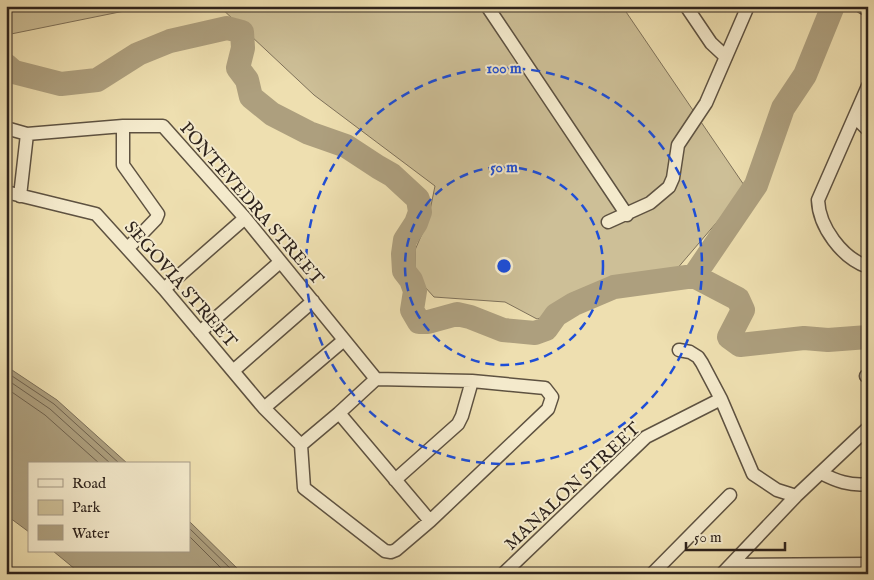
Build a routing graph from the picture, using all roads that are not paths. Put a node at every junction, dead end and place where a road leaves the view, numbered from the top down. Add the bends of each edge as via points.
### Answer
1 (487, 6) edge
2 (686, 6) edge
3 (748, 6) edge
4 (861, 6) edge
5 (868, 10) edge
6 (726, 57) junction
7 (868, 86) edge
8 (855, 117) junction
9 (123, 126) junction
10 (6, 128) edge
11 (868, 130) edge
12 (27, 134) junction
13 (6, 192) edge
14 (20, 196) junction
15 (627, 215) junction
16 (245, 218) junction
17 (608, 222) dead end
18 (128, 248) junction
19 (280, 262) junction
20 (868, 267) edge
21 (164, 289) junction
22 (313, 301) junction
23 (200, 332) junction
24 (344, 340) junction
25 (679, 350) dead end
26 (233, 371) junction
27 (376, 379) junction
28 (472, 381) junction
29 (720, 399) junction
30 (264, 408) junction
31 (339, 413) junction
32 (868, 428) edge
33 (301, 445) junction
34 (821, 473) junction
35 (395, 480) junction
36 (868, 484) edge
37 (730, 495) dead end
38 (796, 496) junction
39 (430, 521) junction
40 (868, 564) edge
41 (727, 569) edge
42 (503, 574) edge
43 (652, 574) edge

1 - 15 street
2 - 6 street via 711,43
3 - 6 street
4 - 5 street
6 - 15 street via 706,103 678,145 669,187 650,203
7 - 8 street
8 - 11 street
8 - 20 street via 818,200 819,212 841,249
9 - 12 street, PONTEVEDRA STREET
9 - 16 street, PONTEVEDRA STREET via 163,126
9 - 18 street via 123,165 158,214
10 - 12 street, PONTEVEDRA STREET
12 - 14 street
13 - 14 street, SEGOVIA STREET
14 - 18 street, SEGOVIA STREET via 96,214
15 - 17 street
16 - 19 street, PONTEVEDRA STREET
16 - 21 street
18 - 21 street, SEGOVIA STREET
19 - 22 street, PONTEVEDRA STREET
19 - 23 street
21 - 23 street, SEGOVIA STREET
22 - 24 street, PONTEVEDRA STREET
22 - 26 street
23 - 26 street, SEGOVIA STREET
24 - 27 street, PONTEVEDRA STREET
24 - 30 street
25 - 29 street via 698,357
26 - 30 street, SEGOVIA STREET
27 - 28 street
27 - 31 street
28 - 35 street via 458,424
28 - 39 street via 545,388 552,397 548,409
29 - 38 street via 753,474 777,490
29 - 42 street, MANALON STREET via 646,437
30 - 33 street, SEGOVIA STREET
31 - 33 street
31 - 35 street
32 - 34 street
33 - 39 street via 304,488 385,551 396,550
34 - 36 street via 838,481
34 - 38 street
35 - 39 street
37 - 43 street
38 - 41 street
40 - 41 street

